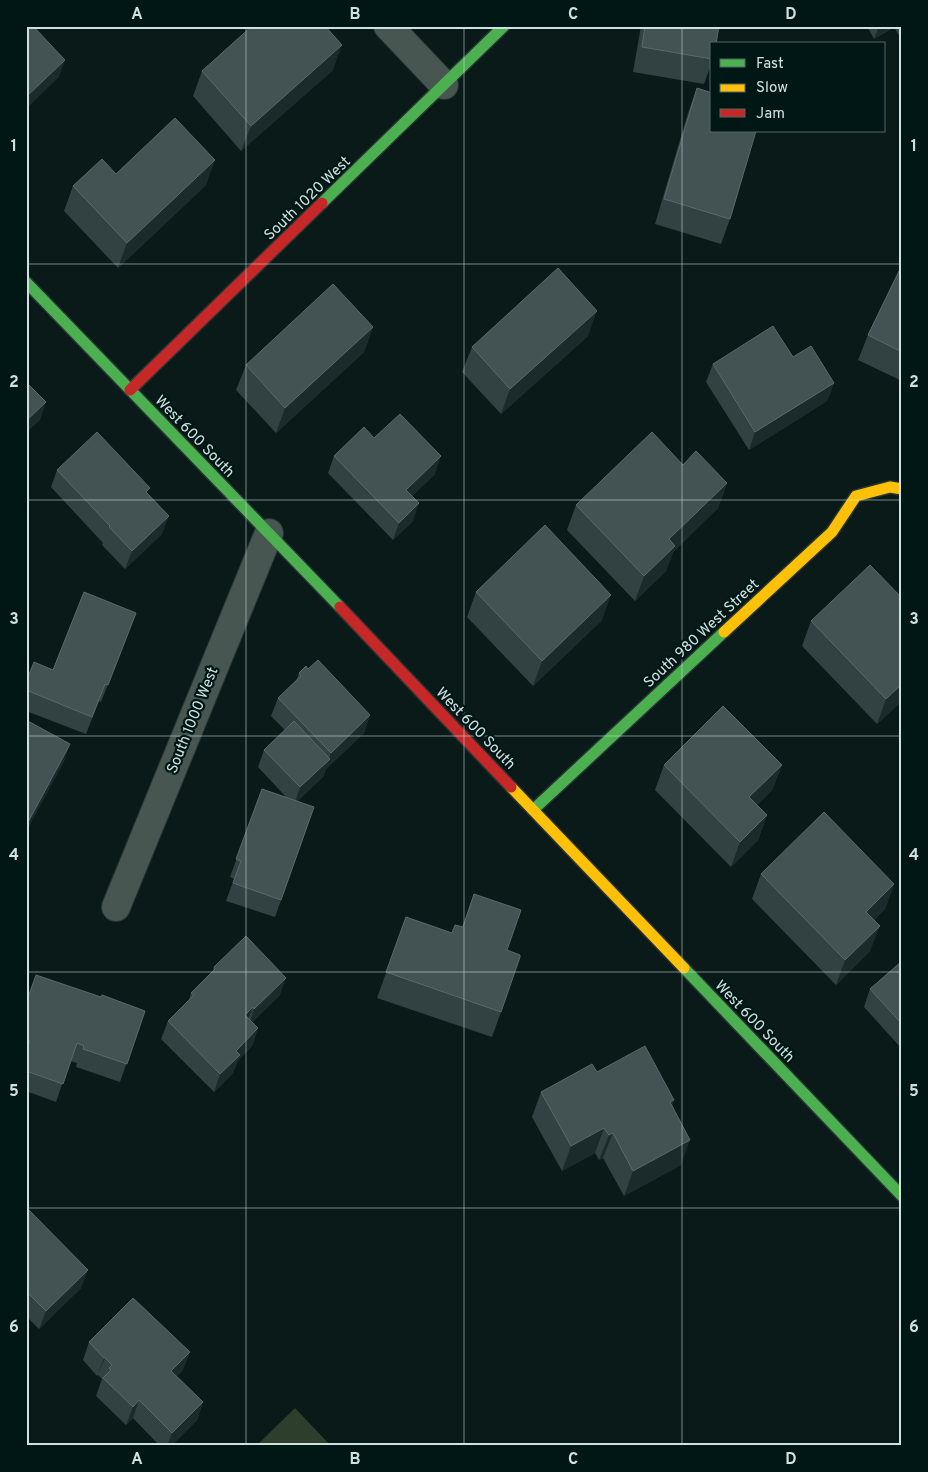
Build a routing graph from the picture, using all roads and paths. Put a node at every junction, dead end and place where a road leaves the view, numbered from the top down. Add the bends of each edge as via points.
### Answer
1 (388, 26) edge
2 (504, 26) edge
3 (444, 85) junction
4 (26, 282) edge
5 (130, 390) junction
6 (896, 488) edge
7 (268, 533) junction
8 (533, 810) junction
9 (116, 907) dead end
10 (902, 1196) edge

1 - 3 street
2 - 3 street, South 1020 West
3 - 5 street, South 1020 West
4 - 5 street, West 600 South
5 - 7 street, West 600 South
6 - 8 street, South 980 West Street via 856,496 832,532
7 - 8 street, West 600 South
7 - 9 street, South 1000 West
8 - 10 street, West 600 South

